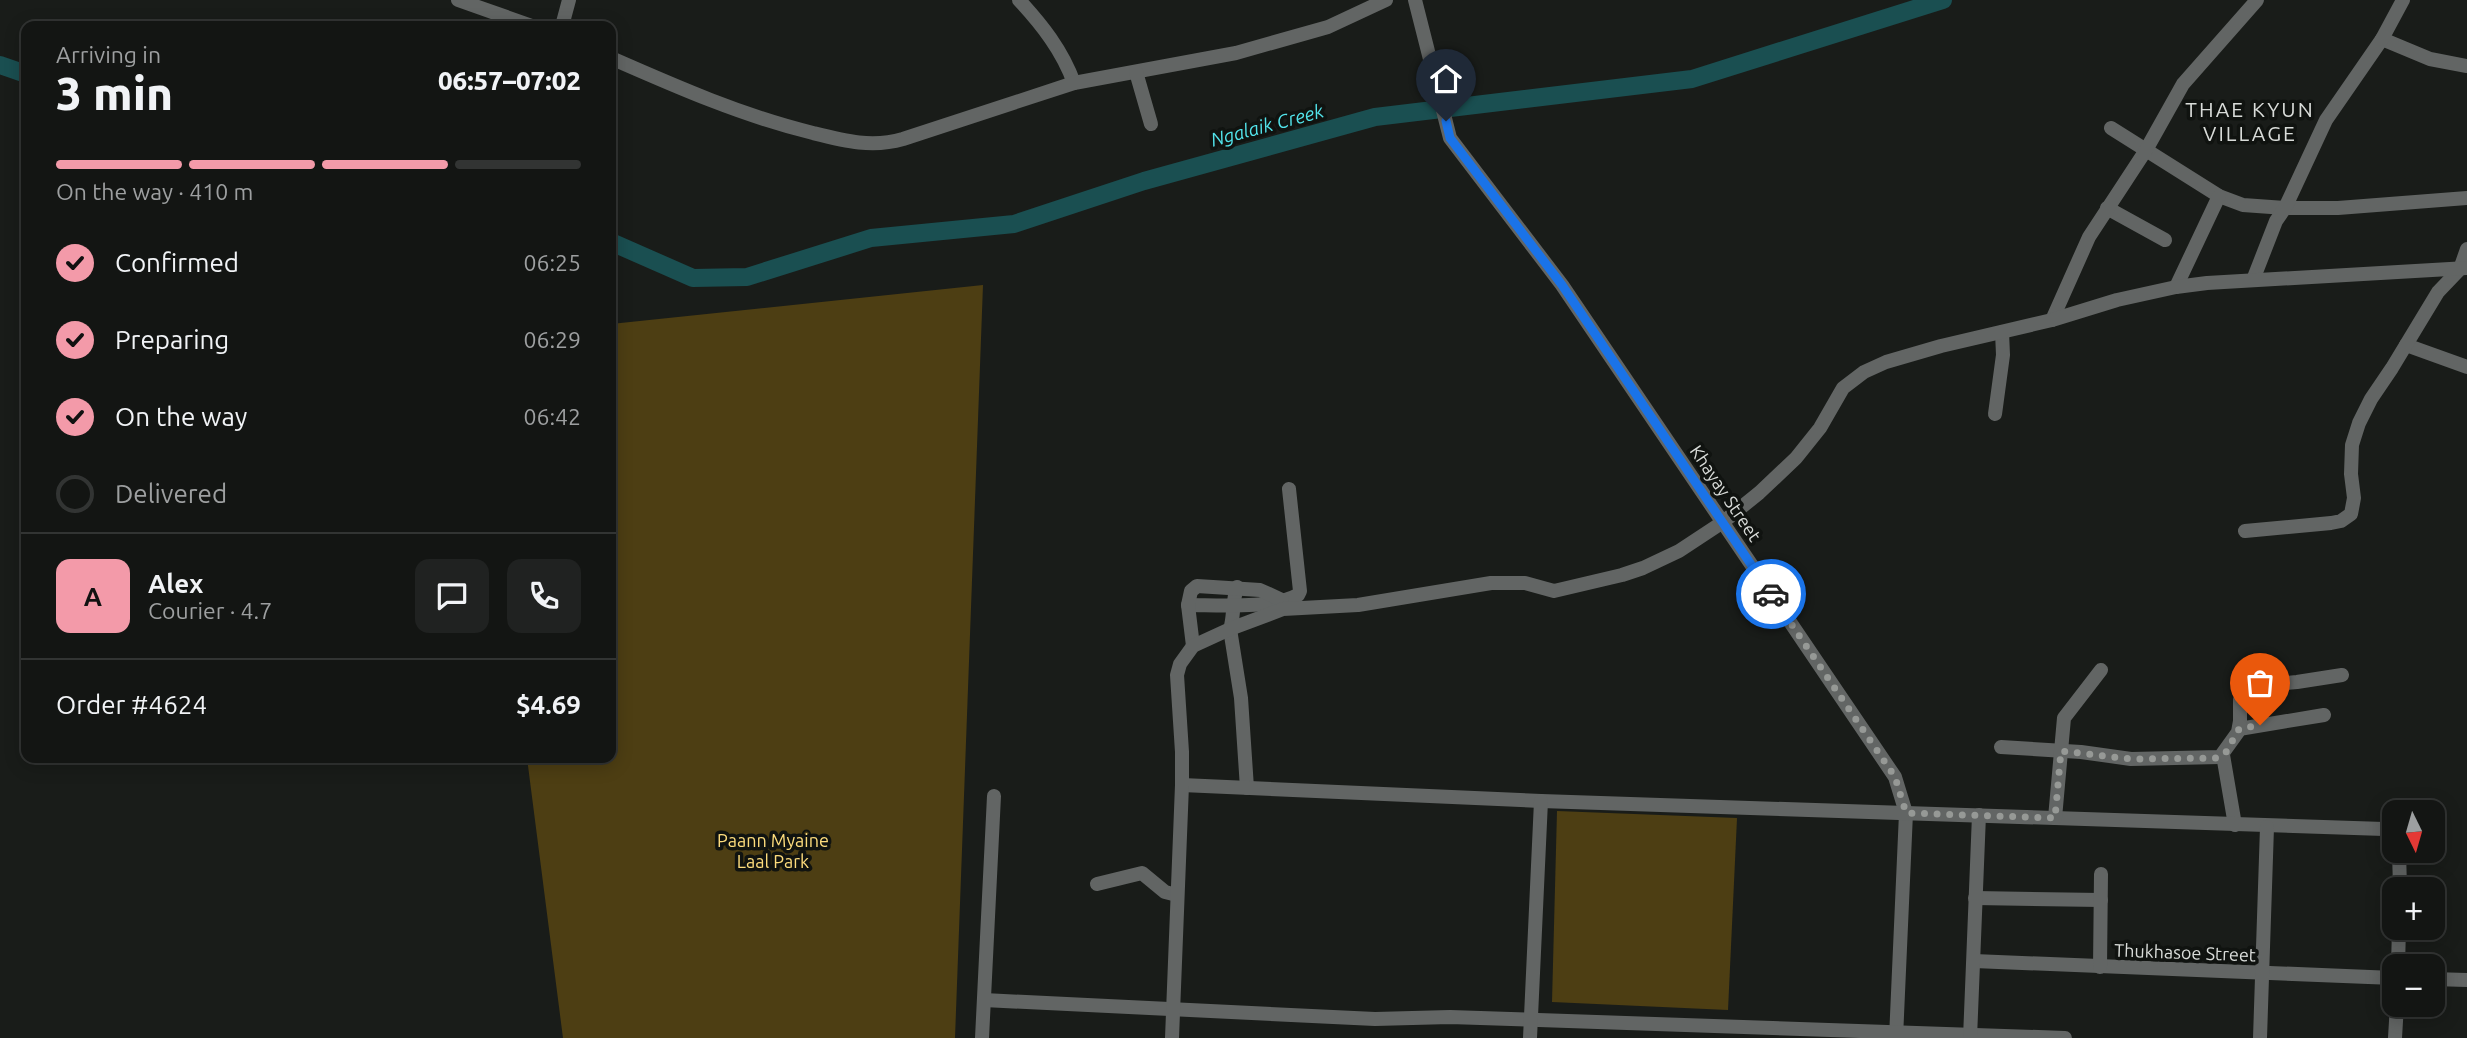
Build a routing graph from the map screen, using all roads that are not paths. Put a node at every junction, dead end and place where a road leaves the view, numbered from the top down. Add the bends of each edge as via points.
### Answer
1 (458, 0) edge
2 (569, 0) edge
3 (1019, 0) edge
4 (1386, 0) edge
5 (1415, 0) edge
6 (2257, 0) edge
7 (2403, 0) edge
8 (518, 21) edge
9 (563, 21) edge
10 (2382, 39) junction
11 (616, 60) edge
12 (2467, 66) edge
13 (1136, 72) junction
14 (1074, 83) junction
15 (1151, 124) dead end
16 (2111, 128) dead end
17 (2146, 150) junction
18 (2219, 196) junction
19 (2467, 198) edge
20 (2107, 208) junction
21 (2285, 208) junction
22 (2165, 240) dead end
23 (2467, 249) edge
24 (2464, 268) edge
25 (2253, 280) junction
26 (2176, 287) junction
27 (2052, 320) junction
28 (2002, 332) junction
29 (2406, 345) junction
30 (2467, 366) edge
31 (1995, 414) dead end
32 (1289, 489) dead end
33 (1723, 523) junction
34 (2245, 531) dead end
35 (1237, 587) junction
36 (1188, 605) junction
37 (1283, 605) junction
38 (1232, 606) junction
39 (1230, 629) junction
40 (1193, 646) junction
41 (2101, 670) dead end
42 (2342, 675) dead end
43 (2324, 715) dead end
44 (2239, 729) junction
45 (2001, 747) dead end
46 (2061, 751) junction
47 (2223, 755) junction
48 (1182, 785) junction
49 (1247, 788) junction
50 (993, 796) dead end
51 (1541, 801) junction
52 (1906, 813) junction
53 (1979, 815) junction
54 (2055, 818) junction
55 (2235, 825) junction
56 (2267, 827) junction
57 (2382, 829) edge
58 (2101, 874) dead end
59 (1097, 884) dead end
60 (1177, 895) junction
61 (1975, 898) junction
62 (2101, 900) junction
63 (1974, 961) junction
64 (2100, 967) junction
65 (2263, 974) junction
66 (2382, 978) edge
67 (2466, 978) edge
68 (2445, 979) edge
69 (984, 1000) junction
70 (1173, 1010) junction
71 (2396, 1017) edge
72 (1531, 1020) junction
73 (1646, 1023) junction
74 (1826, 1034) edge
75 (1896, 1036) edge
76 (1970, 1037) edge
77 (982, 1038) edge
78 (1172, 1038) edge
79 (1530, 1038) edge
80 (1645, 1038) edge
81 (2064, 1038) edge
82 (2260, 1038) edge
83 (2395, 1038) edge

1 - 8 street
2 - 9 street
3 - 14 street via 1043,26
4 - 13 street via 1328,27 1236,53
5 - 33 street, Khayay Street via 1450,138 1562,285
6 - 17 street via 2183,84
7 - 10 street
10 - 12 street via 2430,59
10 - 21 street via 2326,120
11 - 14 street via 720,106 856,143 891,143
13 - 14 street
13 - 15 street
16 - 17 street
17 - 18 street
17 - 20 street
18 - 21 street via 2243,205
18 - 26 street
19 - 21 street
20 - 22 street
20 - 27 street
21 - 25 street
23 - 24 street
24 - 25 street
24 - 29 street via 2438,292
25 - 26 street
26 - 27 street
27 - 28 street
28 - 31 street
28 - 33 street via 1886,362 1852,380 1796,458
29 - 30 street
29 - 34 street via 2359,423 2352,445 2351,514 2331,523
32 - 37 street via 1300,592
33 - 37 street via 1643,568 1554,592 1525,583 1490,583 1358,605
33 - 52 street, Khayay Street via 1895,777
35 - 36 street via 1197,586
35 - 37 street via 1273,594
35 - 38 street
36 - 38 street
36 - 40 street
37 - 38 street
37 - 39 street
38 - 39 street
39 - 40 street
39 - 49 street via 1241,698
40 - 48 street via 1177,675
41 - 46 street via 2064,719
42 - 44 street via 2248,690 2240,700
43 - 44 street
44 - 47 street
45 - 46 street
46 - 47 street via 2131,759
46 - 54 street
47 - 55 street
48 - 49 street
48 - 60 street
49 - 51 street
50 - 69 street
51 - 52 street
51 - 72 street
52 - 53 street
52 - 75 street, Khayay Street
53 - 54 street
53 - 61 street
54 - 55 street
55 - 56 street
56 - 57 street
56 - 65 street
58 - 62 street
59 - 60 street via 1142,873 1165,892
60 - 70 street
61 - 62 street
61 - 63 street
62 - 64 street
63 - 64 street, Thukhasoe Street
63 - 76 street
64 - 65 street, Thukhasoe Street
65 - 66 street, Thukhasoe Street
65 - 82 street
67 - 68 street
69 - 70 street
69 - 77 street
70 - 72 street
70 - 78 street
71 - 83 street
72 - 73 street
72 - 79 street
73 - 74 street
73 - 80 street
74 - 75 street
75 - 76 street
76 - 81 street

